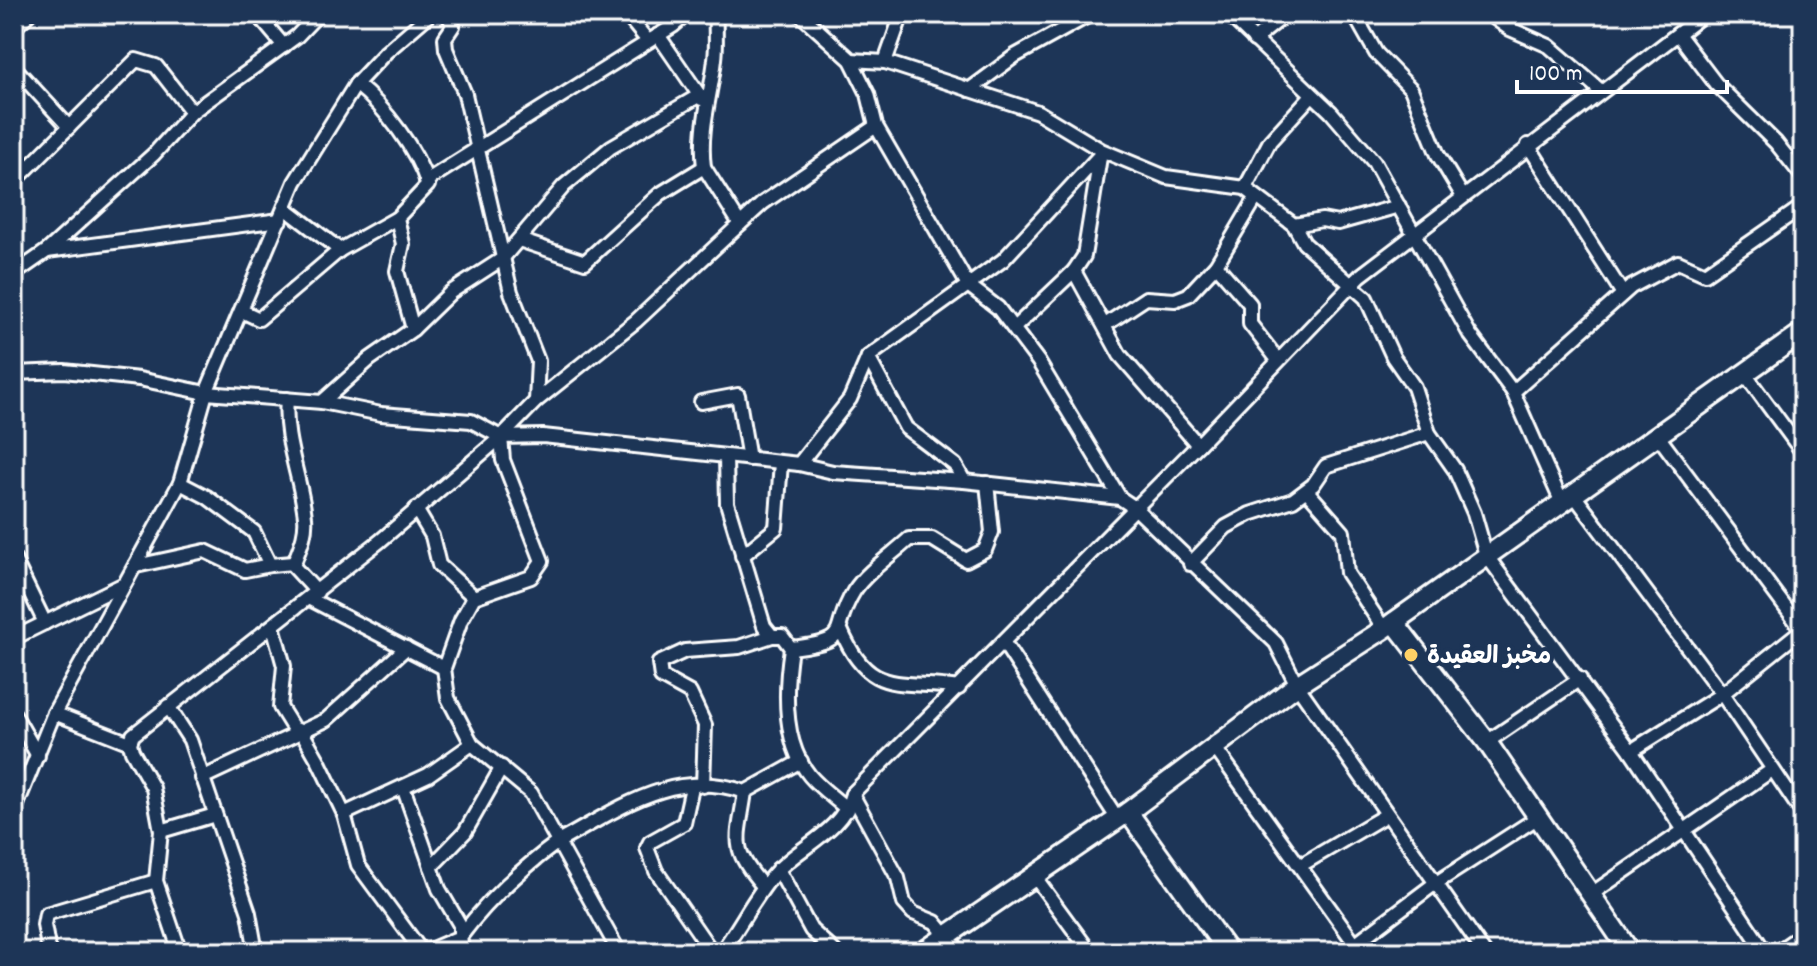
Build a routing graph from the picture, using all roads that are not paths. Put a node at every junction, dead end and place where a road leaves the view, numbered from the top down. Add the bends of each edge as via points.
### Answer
1 (29, 14) edge
2 (257, 14) edge
3 (318, 14) edge
4 (430, 14) edge
5 (448, 14) edge
6 (626, 14) edge
7 (687, 14) edge
8 (716, 14) edge
9 (800, 14) edge
10 (902, 14) edge
11 (1091, 14) edge
12 (1228, 14) edge
13 (1286, 14) edge
14 (1354, 14) edge
15 (1489, 14) edge
16 (1704, 14) edge
17 (14, 28) edge
18 (1678, 34) junction
19 (653, 38) junction
20 (1254, 40) junction
21 (284, 46) junction
22 (851, 60) junction
23 (885, 62) junction
24 (14, 67) edge
25 (356, 84) junction
26 (969, 90) junction
27 (1601, 91) junction
28 (1311, 96) junction
29 (703, 100) junction
30 (192, 112) junction
31 (876, 126) junction
32 (69, 127) junction
33 (1528, 145) junction
34 (477, 150) junction
35 (1101, 152) junction
36 (704, 167) junction
37 (1802, 173) edge
38 (426, 181) junction
39 (14, 182) edge
40 (1245, 188) junction
41 (1462, 195) junction
42 (1256, 198) junction
43 (1399, 206) junction
44 (1803, 206) edge
45 (283, 214) junction
46 (397, 218) junction
47 (740, 224) junction
48 (1294, 225) junction
49 (1414, 231) junction
50 (519, 240) junction
51 (340, 250) junction
52 (47, 251) junction
53 (502, 259) junction
54 (1216, 265) junction
55 (1074, 271) junction
56 (14, 274) edge
57 (1352, 284) junction
58 (968, 285) junction
59 (1623, 294) junction
60 (242, 311) junction
61 (1105, 325) junction
62 (1014, 328) junction
63 (413, 329) junction
64 (1803, 332) edge
65 (868, 357) junction
66 (1278, 360) junction
67 (14, 373) edge
68 (1745, 374) junction
69 (1513, 392) junction
70 (206, 393) junction
71 (287, 399) junction
72 (536, 401) junction
73 (322, 402) junction
74 (701, 402) dead end
75 (1429, 433) junction
76 (1658, 436) junction
77 (501, 437) junction
78 (1198, 445) junction
79 (1803, 453) edge
80 (726, 457) junction
81 (749, 459) junction
82 (781, 463) junction
83 (799, 464) junction
84 (964, 481) junction
85 (180, 483) junction
86 (987, 483) junction
87 (1307, 491) junction
88 (1120, 498) junction
89 (1568, 499) junction
90 (1135, 508) junction
91 (416, 509) junction
92 (1486, 555) junction
93 (742, 556) junction
94 (14, 559) edge
95 (293, 563) junction
96 (1190, 564) junction
97 (270, 565) junction
98 (136, 566) junction
99 (122, 585) junction
100 (314, 596) junction
101 (474, 597) junction
102 (45, 623) junction
103 (273, 626) junction
104 (1389, 626) junction
105 (841, 630) junction
106 (1803, 630) edge
107 (772, 636) junction
108 (14, 638) edge
109 (1004, 643) junction
110 (406, 648) junction
111 (791, 648) junction
112 (444, 668) junction
113 (1580, 679) junction
114 (1297, 685) junction
115 (959, 688) junction
116 (1722, 694) junction
117 (168, 706) junction
118 (54, 713) junction
119 (14, 714) edge
120 (302, 732) junction
121 (1487, 742) junction
122 (130, 743) junction
123 (472, 744) junction
124 (1215, 748) junction
125 (1631, 751) junction
126 (38, 756) junction
127 (801, 761) junction
128 (502, 767) junction
129 (1772, 770) junction
130 (202, 778) junction
131 (698, 786) junction
132 (403, 787) junction
133 (745, 792) junction
134 (852, 794) junction
135 (848, 810) junction
136 (14, 812) edge
137 (344, 814) junction
138 (1803, 814) edge
139 (215, 815) junction
140 (1123, 815) junction
141 (1386, 815) junction
142 (1537, 818) junction
143 (1682, 829) junction
144 (161, 831) junction
145 (558, 842) junction
146 (1301, 865) junction
147 (431, 867) junction
148 (778, 869) junction
149 (1035, 877) junction
150 (156, 881) junction
151 (1433, 885) junction
152 (763, 886) junction
153 (1590, 895) junction
154 (1803, 934) edge
155 (947, 935) junction
156 (460, 937) junction
157 (258, 950) edge
158 (1354, 950) edge
159 (49, 952) edge
160 (180, 952) edge
161 (423, 952) edge
162 (463, 952) edge
163 (619, 952) edge
164 (712, 952) edge
165 (721, 952) edge
166 (835, 952) edge
167 (923, 952) edge
168 (960, 952) edge
169 (1090, 952) edge
170 (1228, 952) edge
171 (1484, 952) edge
172 (1630, 952) edge
173 (1765, 952) edge
174 (1777, 952) edge

1 - 17 street
2 - 21 street
3 - 21 street
4 - 25 street
5 - 34 street via 453,26 445,38 446,49 465,94
6 - 19 street
7 - 19 street
8 - 29 street via 715,58
9 - 22 street
10 - 23 street
11 - 26 street via 1015,56
12 - 20 street
13 - 20 street
14 - 41 street via 1376,53 1411,89 1438,155
15 - 27 street via 1549,46
16 - 18 street
18 - 27 street
18 - 37 street via 1716,84
19 - 29 street
19 - 34 street
20 - 28 street
21 - 30 street
22 - 23 street
22 - 31 street
23 - 26 street
24 - 32 street
25 - 38 street via 385,108 416,154
25 - 45 street via 315,145
26 - 35 street via 1038,112
27 - 33 street
28 - 40 street via 1270,141
28 - 43 street via 1374,162
29 - 36 street
29 - 50 street via 611,147 564,186
30 - 32 street via 156,66 136,60
30 - 52 street via 154,154
31 - 47 street
31 - 58 street
32 - 39 street
33 - 41 street
33 - 59 street
34 - 38 street
34 - 53 street
35 - 40 street via 1166,177
35 - 55 street via 1084,256
35 - 58 street via 1003,260
36 - 47 street
36 - 50 street via 660,194 585,262
38 - 46 street via 426,191
40 - 42 street
41 - 49 street
42 - 48 street
42 - 54 street
43 - 48 street via 1338,223
43 - 49 street
44 - 59 street via 1705,274 1678,262
45 - 51 street
45 - 52 street
45 - 60 street
46 - 51 street
46 - 63 street via 403,244 397,271
47 - 72 street via 636,321
48 - 57 street via 1304,243
49 - 57 street
49 - 69 street via 1469,333
50 - 53 street
51 - 60 street via 259,319
52 - 56 street
53 - 63 street via 451,292
53 - 72 street via 538,361
54 - 61 street via 1181,299 1146,298
54 - 66 street via 1250,304 1250,324
55 - 61 street
55 - 62 street
57 - 66 street
57 - 75 street via 1366,298 1393,357 1414,387
58 - 62 street
58 - 65 street
59 - 69 street
60 - 70 street
61 - 78 street via 1128,364
62 - 88 street
63 - 73 street
64 - 68 street
65 - 83 street via 850,399
65 - 84 street via 906,428 955,465
66 - 78 street
67 - 70 street via 79,372
68 - 76 street
68 - 79 street
69 - 89 street
70 - 71 street
70 - 85 street
71 - 73 street
71 - 95 street via 285,420 305,520
72 - 77 street
73 - 77 street via 381,414 471,421
74 - 81 street via 738,395
75 - 87 street via 1326,466
75 - 92 street via 1455,470
76 - 89 street
76 - 106 street
77 - 80 street via 543,436
77 - 91 street
77 - 101 street via 503,460 542,561 531,577
78 - 90 street
80 - 81 street
80 - 93 street via 727,503
81 - 82 street
82 - 83 street
82 - 93 street via 776,528
83 - 84 street via 833,472
84 - 86 street
85 - 97 street via 254,532
85 - 98 street
86 - 88 street
86 - 105 street via 992,532 985,550 966,560 932,539 909,539 855,590
87 - 96 street via 1226,527
87 - 104 street via 1343,532 1347,573
88 - 90 street
89 - 92 street
89 - 116 street
90 - 96 street
90 - 109 street
91 - 100 street
91 - 101 street via 432,536 439,565
92 - 104 street
92 - 113 street
93 - 107 street
94 - 102 street
95 - 97 street
95 - 100 street
96 - 114 street via 1276,643
97 - 98 street via 245,570 205,551
98 - 99 street
99 - 102 street
99 - 118 street
100 - 103 street
100 - 110 street
101 - 112 street
102 - 108 street
103 - 117 street
103 - 120 street via 284,666 280,707 293,728
104 - 114 street
104 - 121 street
105 - 111 street via 818,644
105 - 115 street via 859,666 892,684
106 - 116 street
107 - 111 street via 782,636
107 - 131 street via 739,647 685,651 659,663 661,677 690,693 705,725
109 - 115 street
109 - 140 street
110 - 112 street
110 - 120 street via 326,720
111 - 127 street via 786,706
112 - 123 street via 448,698
113 - 121 street
113 - 125 street
114 - 124 street
114 - 141 street
115 - 134 street
116 - 125 street
116 - 129 street
117 - 122 street
117 - 130 street via 190,740
118 - 122 street
118 - 126 street
119 - 126 street
120 - 130 street
120 - 137 street
121 - 142 street
122 - 144 street via 153,788
123 - 128 street
123 - 132 street
124 - 140 street
124 - 146 street
125 - 143 street
126 - 136 street
127 - 133 street
127 - 135 street
128 - 145 street via 531,793
128 - 147 street via 465,832
129 - 138 street
129 - 143 street
130 - 139 street
131 - 133 street via 722,783
131 - 145 street via 654,790
131 - 164 street via 684,823 647,848 656,871
132 - 137 street
132 - 147 street
133 - 152 street via 737,850
134 - 135 street
134 - 155 street via 898,878 904,903
135 - 148 street
137 - 161 street via 358,865
139 - 144 street
139 - 157 street
140 - 149 street
140 - 170 street
141 - 146 street
141 - 151 street
142 - 151 street
142 - 153 street
143 - 153 street
143 - 173 street
144 - 150 street
145 - 156 street
145 - 163 street
146 - 158 street
147 - 156 street via 460,925
148 - 152 street
148 - 166 street via 811,930
149 - 155 street
149 - 169 street
150 - 159 street via 46,914
150 - 160 street
151 - 158 street
151 - 171 street
152 - 165 street
153 - 172 street
154 - 174 street
155 - 167 street
155 - 168 street
156 - 161 street
156 - 162 street

